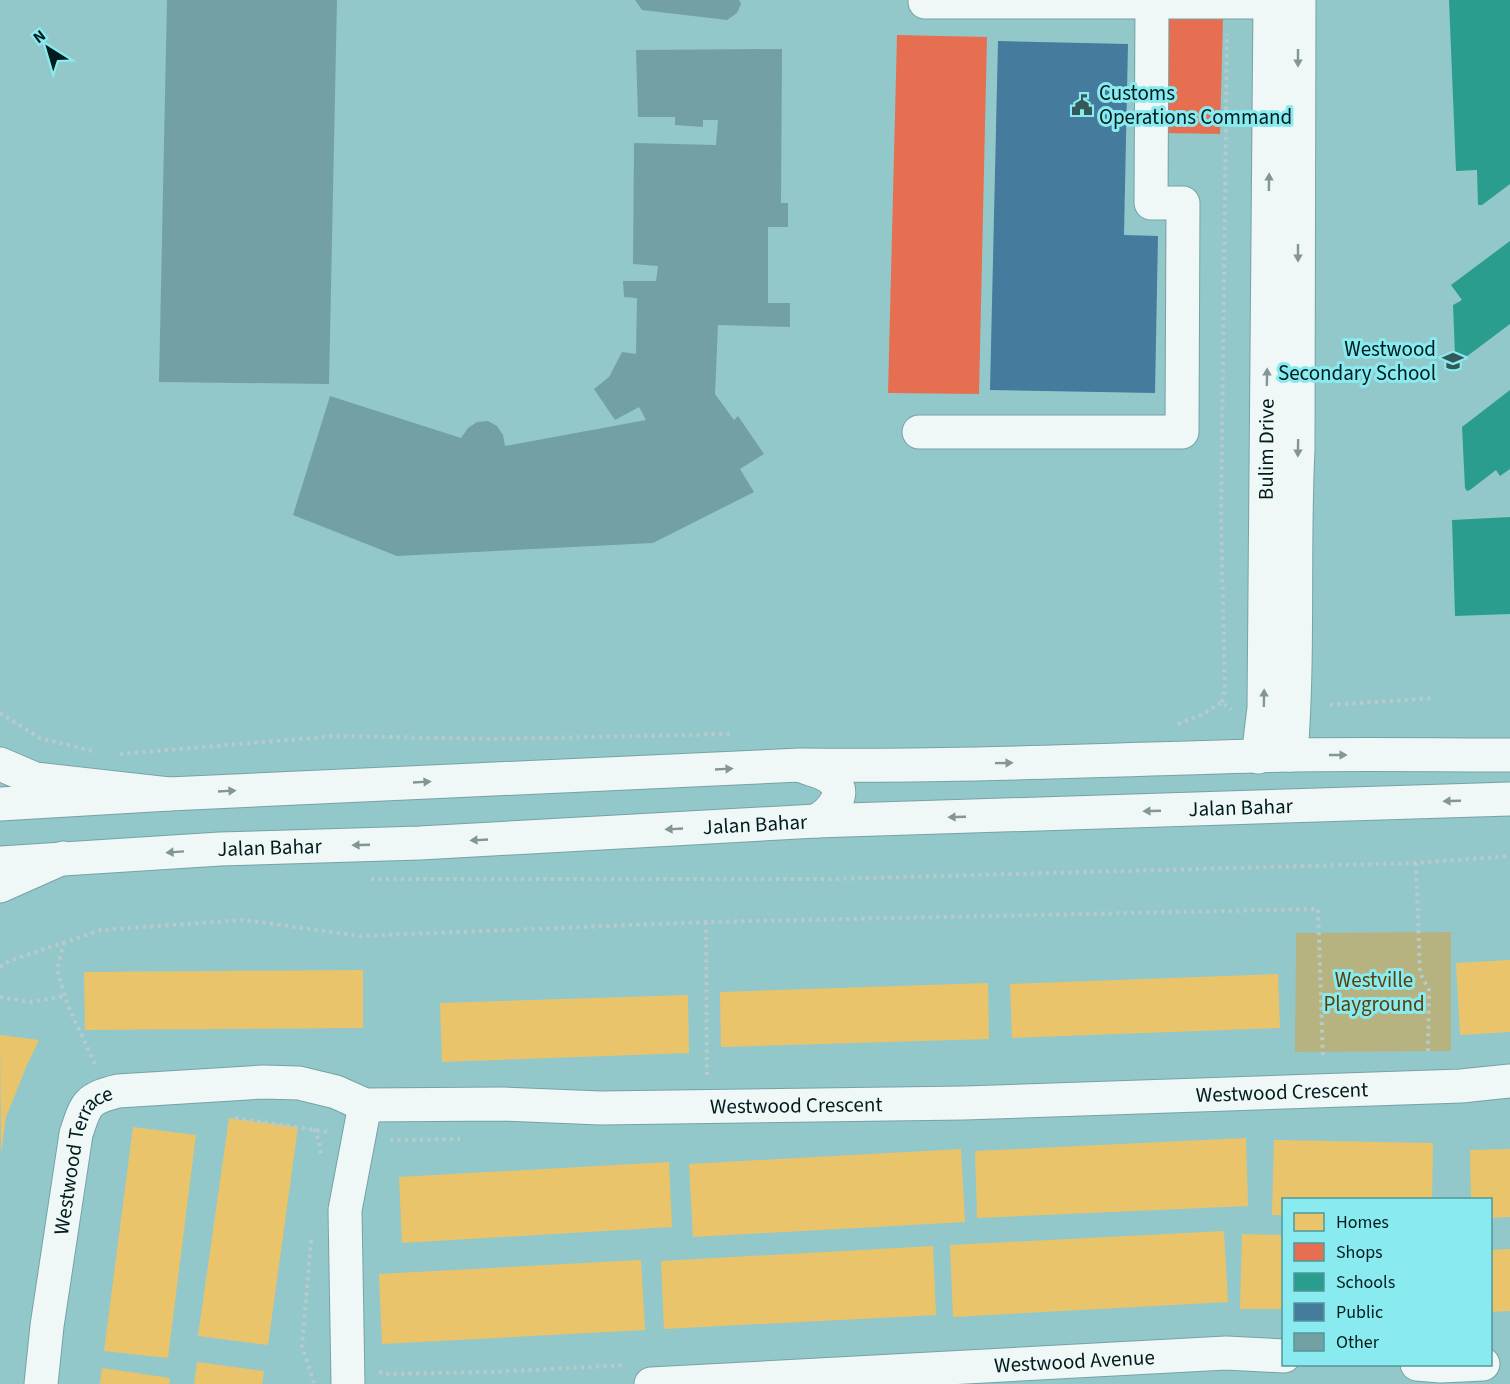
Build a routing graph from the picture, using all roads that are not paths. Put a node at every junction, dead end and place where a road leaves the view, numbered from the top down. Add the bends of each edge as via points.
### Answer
1 (1284, 1) edge
2 (925, 2) dead end
3 (1152, 2) junction
4 (919, 432) dead end
5 (1510, 754) edge
6 (1291, 755) junction
7 (1258, 757) junction
8 (0, 764) edge
9 (800, 765) junction
10 (169, 794) junction
11 (1510, 799) edge
12 (0, 804) edge
13 (816, 821) junction
14 (63, 858) junction
15 (0, 863) edge
16 (0, 886) edge
17 (1510, 1081) edge
18 (362, 1121) junction
19 (1282, 1356) edge
20 (1492, 1364) edge
21 (1510, 1364) edge
22 (1477, 1366) edge
23 (1433, 1372) edge
24 (41, 1384) edge
25 (348, 1384) edge
26 (651, 1384) edge

1 - 3 main road
1 -> 6 main road, Bulim Drive via 1298,449
7 -> 1 main road, Bulim Drive via 1264,708
2 - 3 main road
3 - 4 main road via 1151,203 1183,203 1182,432
6 -> 5 main road
6 - 7 main road
9 -> 7 main road
8 - 10 main road via 35,779
10 -> 9 main road
9 - 13 main road via 823,773 837,784 836,804
10 - 12 main road
11 -> 13 main road, Jalan Bahar
13 -> 14 main road, Jalan Bahar
14 - 15 main road, Jalan Bahar
14 - 16 main road
17 - 18 main road, Westwood Crescent via 964,1102 601,1108 503,1104
18 - 24 main road, Westwood Terrace via 336,1092 299,1083 128,1090 97,1096 85,1108 76,1134
18 - 25 main road via 345,1210
19 - 26 main road, Westwood Avenue via 1226,1353
20 - 21 main road
22 - 23 main road

